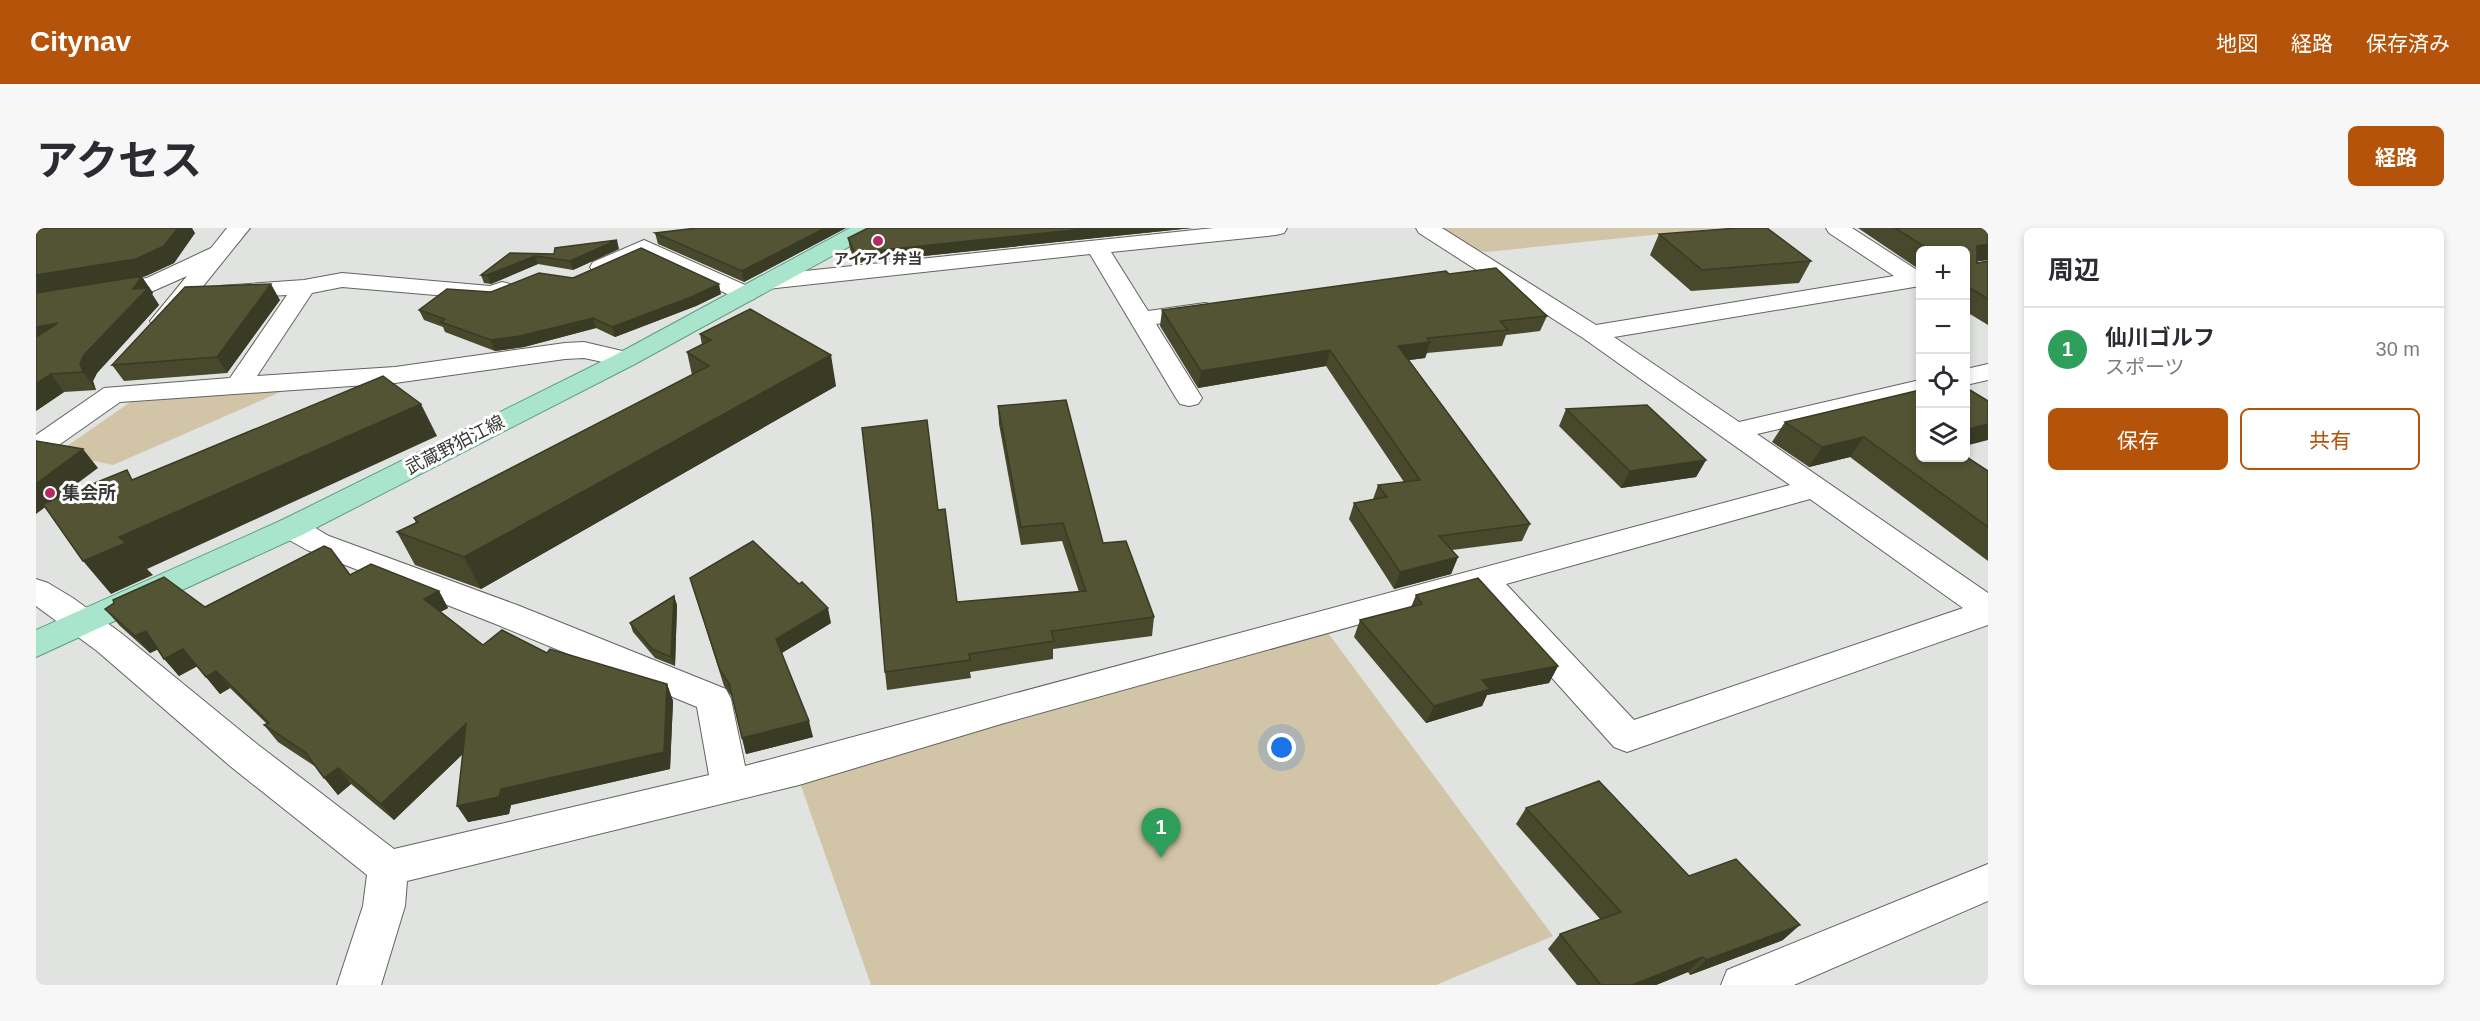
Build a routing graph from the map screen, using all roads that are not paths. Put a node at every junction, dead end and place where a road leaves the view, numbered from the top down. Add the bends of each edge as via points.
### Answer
1 (239, 228) edge
2 (866, 228) edge
3 (1276, 228) edge
4 (1427, 228) edge
5 (1837, 228) edge
6 (1096, 246) junction
7 (222, 249) junction
8 (1492, 269) junction
9 (586, 274) edge
10 (1457, 274) edge
11 (1916, 278) edge
12 (1916, 279) edge
13 (521, 281) edge
14 (304, 286) junction
15 (756, 288) junction
16 (187, 294) junction
17 (36, 303) edge
18 (1223, 308) edge
19 (1141, 319) junction
20 (1593, 333) junction
21 (147, 337) edge
22 (626, 359) junction
23 (1988, 372) edge
24 (1970, 377) edge
25 (239, 384) junction
26 (1916, 389) edge
27 (1189, 398) dead end
28 (1736, 431) junction
29 (36, 448) edge
30 (1816, 488) junction
31 (291, 528) junction
32 (1482, 579) junction
33 (36, 591) edge
34 (1983, 601) edge
35 (84, 623) junction
36 (36, 644) edge
37 (730, 784) junction
38 (388, 868) junction
39 (1988, 882) edge
40 (360, 985) edge
41 (1743, 985) edge

1 - 7 street
2 - 15 main road, 武蔵野狛江線
3 - 6 street
4 - 8 street
5 - 11 street
6 - 15 street
6 - 19 street
7 - 16 street
7 - 17 street via 153,284
8 - 10 street
8 - 20 street
9 - 15 street via 644,247
12 - 20 street
13 - 14 street via 494,293 342,280
14 - 16 street
14 - 25 street
15 - 22 main road, 武蔵野狛江線
16 - 21 street
18 - 19 street
19 - 27 street
20 - 28 street
22 - 25 street via 584,350 565,351 395,375
22 - 31 main road, 武蔵野狛江線
23 - 24 street
25 - 29 street via 115,383
26 - 28 street
28 - 30 street
30 - 32 street
30 - 34 street
31 - 35 main road, 武蔵野狛江線
31 - 37 street via 318,543 713,699
32 - 34 street via 1627,737
32 - 37 street via 799,769
33 - 35 street
35 - 36 main road, 武蔵野狛江線
35 - 38 street
37 - 38 street
38 - 40 street via 384,906
39 - 41 street

